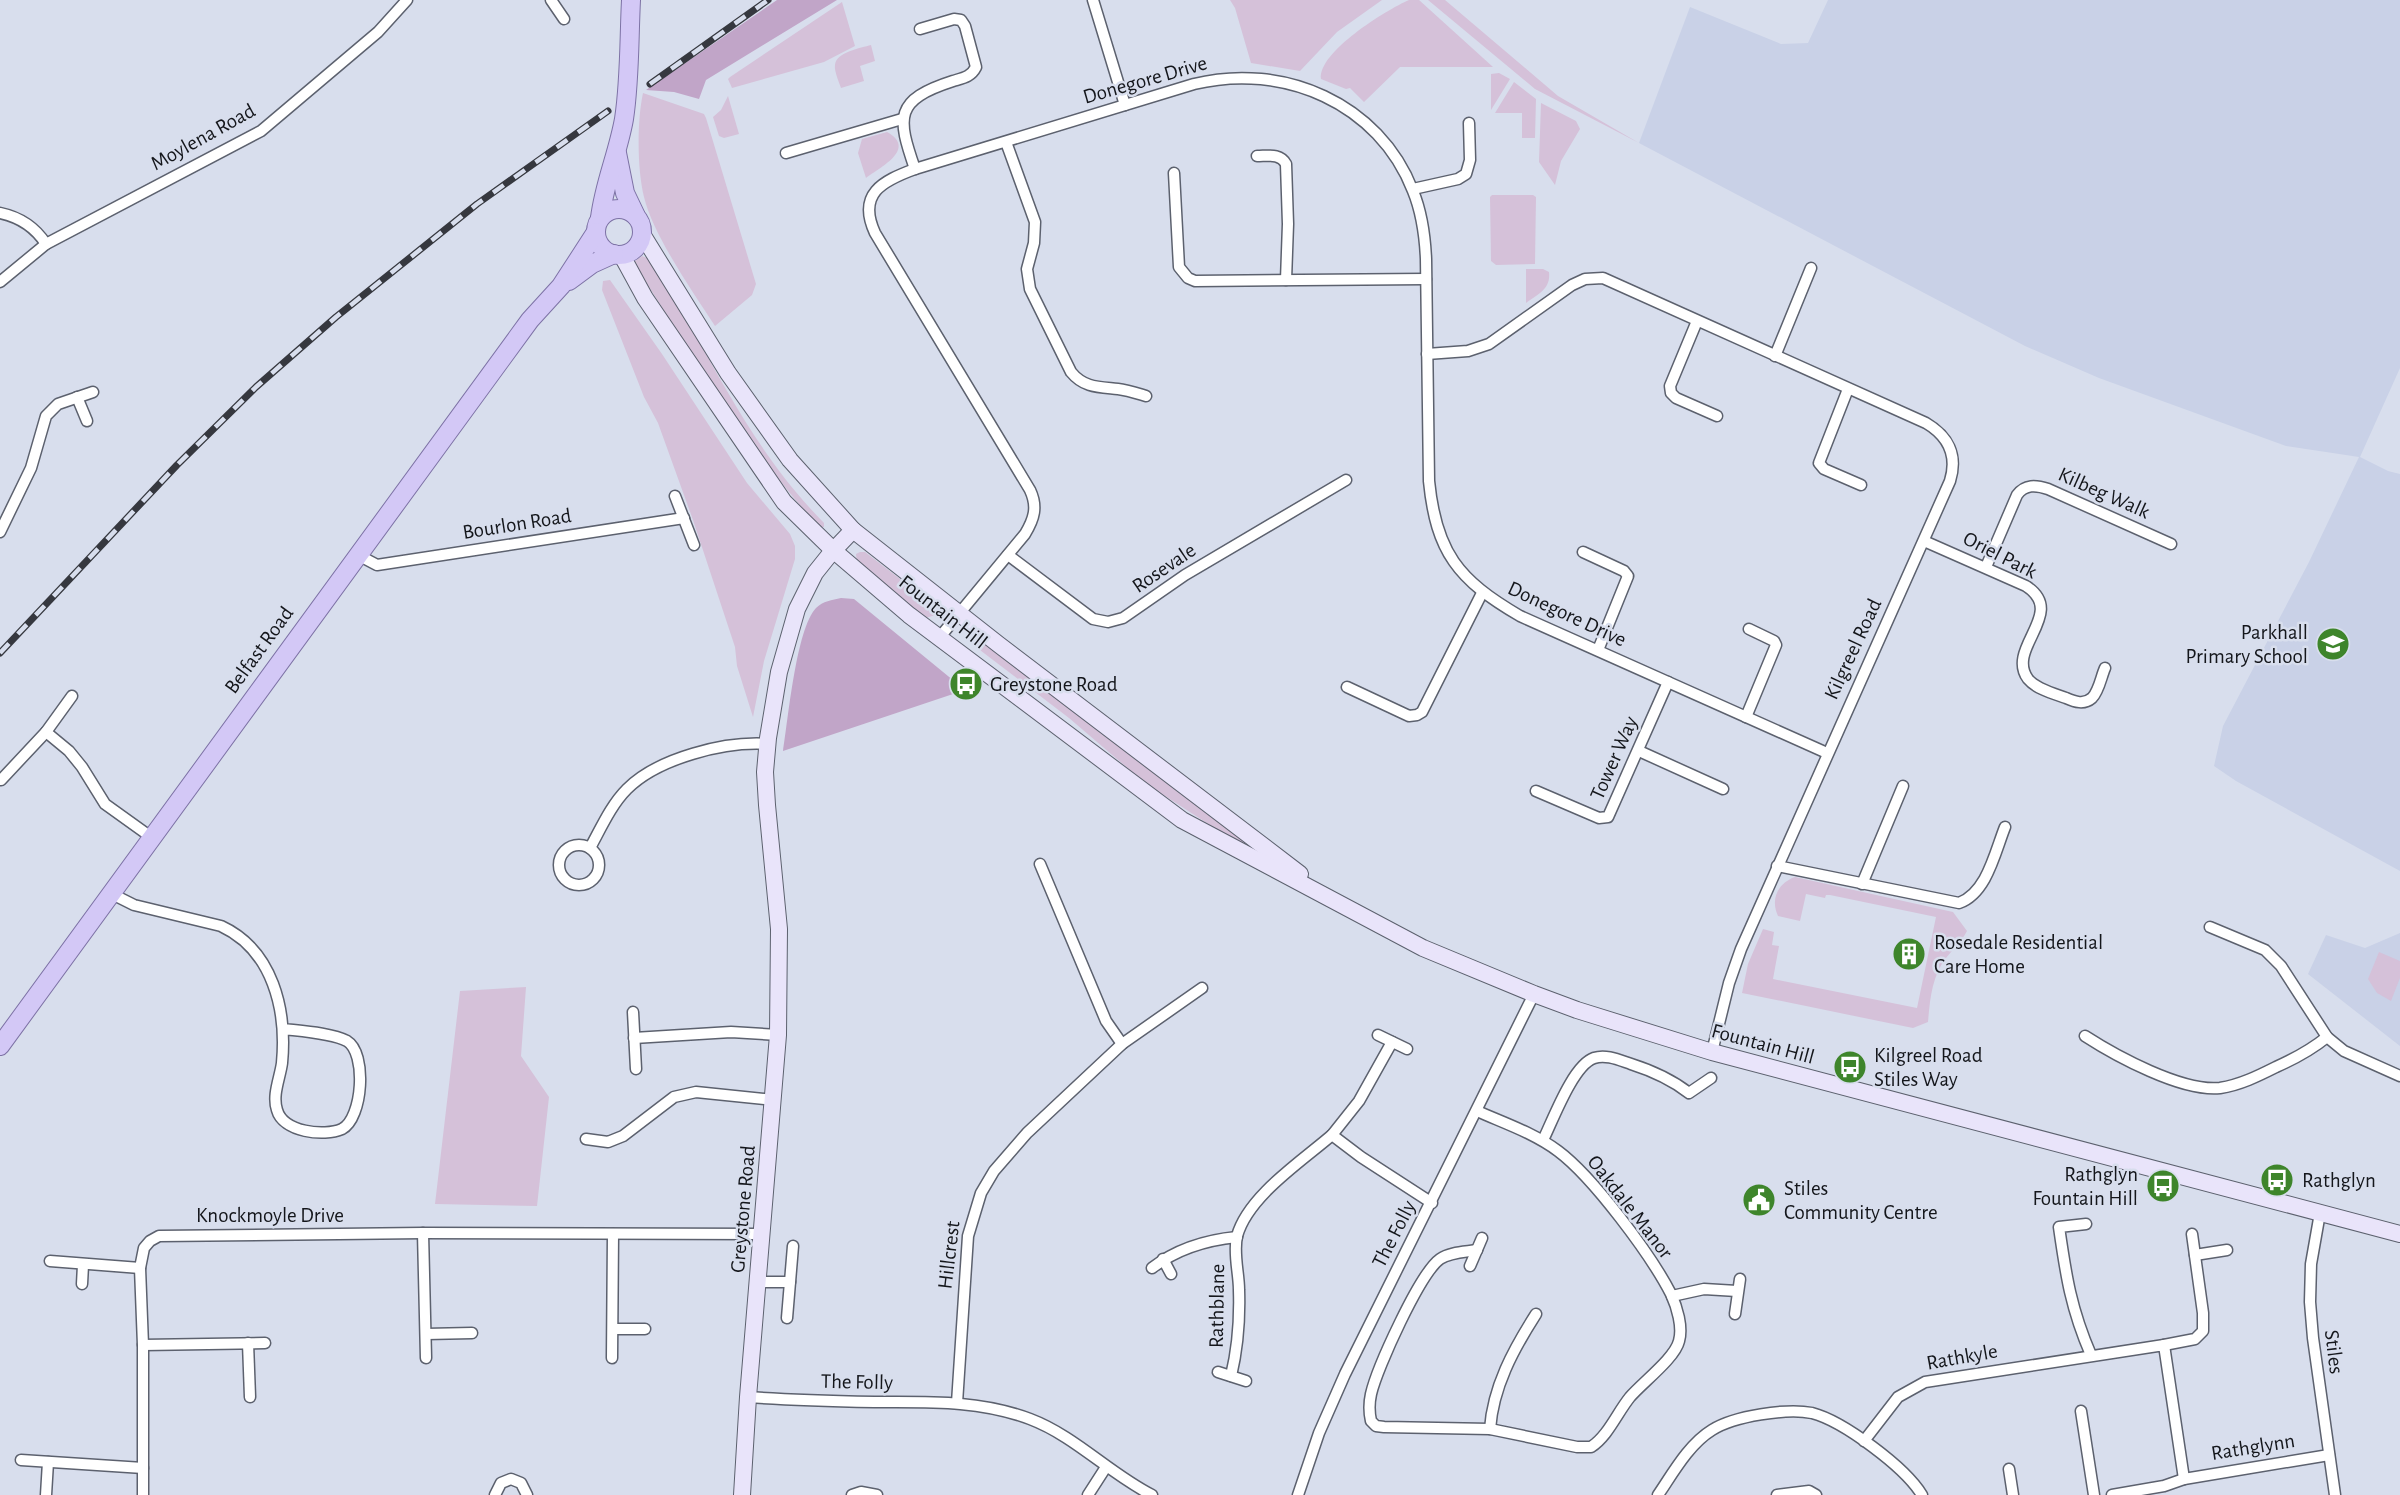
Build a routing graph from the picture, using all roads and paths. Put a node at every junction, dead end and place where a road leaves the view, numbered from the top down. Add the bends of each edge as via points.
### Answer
1 (407, 0) edge
2 (551, 0) edge
3 (631, 0) edge
4 (1094, 0) edge
5 (564, 19) dead end
6 (920, 29) dead end
7 (1125, 105) junction
8 (902, 119) junction
9 (1469, 123) dead end
10 (1006, 142) junction
11 (617, 153) junction
12 (786, 153) dead end
13 (1257, 156) dead end
14 (915, 169) junction
15 (1174, 173) dead end
16 (1413, 189) junction
17 (0, 213) edge
18 (636, 216) junction
19 (598, 225) junction
20 (642, 234) junction
21 (46, 244) junction
22 (617, 254) junction
23 (1811, 268) dead end
24 (1426, 279) junction
25 (1286, 280) junction
26 (0, 282) edge
27 (561, 286) junction
28 (1697, 321) junction
29 (1427, 354) junction
30 (1775, 356) junction
31 (1848, 389) junction
32 (93, 392) dead end
33 (1146, 396) dead end
34 (77, 397) junction
35 (1717, 416) dead end
36 (87, 421) dead end
37 (1346, 480) dead end
38 (1861, 485) dead end
39 (675, 496) dead end
40 (684, 518) junction
41 (2, 526) edge
42 (853, 530) junction
43 (1924, 541) junction
44 (2171, 544) dead end
45 (694, 545) dead end
46 (834, 550) junction
47 (1583, 552) dead end
48 (358, 555) junction
49 (1008, 555) junction
50 (1986, 567) junction
51 (1482, 593) junction
52 (960, 614) junction
53 (1749, 629) dead end
54 (939, 638) junction
55 (1598, 650) junction
56 (2105, 668) dead end
57 (1668, 682) junction
58 (1347, 687) dead end
59 (72, 696) dead end
60 (1746, 717) junction
61 (46, 732) junction
62 (768, 744) junction
63 (1639, 751) junction
64 (1827, 753) junction
65 (1, 780) edge
66 (1903, 786) dead end
67 (1723, 789) dead end
68 (1536, 791) dead end
69 (2005, 827) dead end
70 (151, 837) junction
71 (590, 848) dead end
72 (1040, 864) dead end
73 (1777, 866) junction
74 (1862, 884) junction
75 (110, 893) junction
76 (1336, 901) junction
77 (2210, 927) dead end
78 (1202, 988) dead end
79 (1534, 994) junction
80 (633, 1012) dead end
81 (284, 1029) junction
82 (778, 1035) junction
83 (1378, 1035) dead end
84 (2085, 1036) dead end
85 (2327, 1037) junction
86 (634, 1038) junction
87 (1392, 1042) junction
88 (1122, 1044) junction
89 (0, 1046) edge
90 (1407, 1049) dead end
91 (1712, 1052) junction
92 (636, 1069) dead end
93 (2400, 1076) edge
94 (1711, 1078) dead end
95 (774, 1100) junction
96 (1477, 1111) junction
97 (1332, 1135) junction
98 (586, 1139) dead end
99 (1542, 1140) junction
100 (1432, 1203) junction
101 (2319, 1213) junction
102 (2086, 1224) dead end
103 (423, 1233) junction
104 (613, 1234) junction
105 (762, 1234) junction
106 (2192, 1234) dead end
107 (2400, 1234) edge
108 (1237, 1237) junction
109 (1482, 1238) dead end
110 (793, 1246) dead end
111 (1477, 1250) junction
112 (2227, 1250) dead end
113 (2195, 1255) junction
114 (1163, 1259) junction
115 (50, 1261) dead end
116 (83, 1265) junction
117 (1470, 1266) dead end
118 (140, 1268) junction
119 (1152, 1268) dead end
120 (1171, 1274) dead end
121 (1740, 1279) dead end
122 (758, 1282) junction
123 (790, 1282) junction
124 (82, 1284) dead end
125 (1737, 1291) junction
126 (1672, 1296) junction
127 (1536, 1314) dead end
128 (1735, 1314) dead end
129 (787, 1318) dead end
130 (613, 1329) junction
131 (645, 1329) dead end
132 (472, 1333) dead end
133 (426, 1334) junction
134 (248, 1343) junction
135 (264, 1343) dead end
136 (143, 1345) junction
137 (2164, 1345) junction
138 (2091, 1355) junction
139 (612, 1357) dead end
140 (426, 1358) dead end
141 (1218, 1372) dead end
142 (1231, 1376) junction
143 (1247, 1381) dead end
144 (250, 1397) dead end
145 (748, 1397) junction
146 (957, 1403) junction
147 (2081, 1411) dead end
148 (1490, 1430) junction
149 (1864, 1441) junction
150 (2329, 1455) junction
151 (21, 1460) dead end
152 (48, 1462) junction
153 (1106, 1467) junction
154 (143, 1468) junction
155 (2009, 1469) dead end
156 (2184, 1479) junction
157 (46, 1495) edge
158 (143, 1495) edge
159 (495, 1495) edge
160 (527, 1495) edge
161 (742, 1495) edge
162 (852, 1495) edge
163 (877, 1495) edge
164 (1088, 1495) edge
165 (1153, 1495) edge
166 (1298, 1495) edge
167 (1658, 1495) edge
168 (1777, 1495) edge
169 (1816, 1495) edge
170 (1922, 1495) edge
171 (2013, 1495) edge
172 (2094, 1495) edge
173 (2112, 1495) edge
174 (2335, 1495) edge

1 - 21 street, Moylena Road via 378,32 261,131
2 - 5 street
3 - 11 main road
4 - 7 street
6 - 8 street via 961,20 976,67 969,75 917,97
7 - 10 street, Donegore Drive
7 - 16 street, Donegore Drive via 1222,78 1251,77 1298,86 1336,101 1366,122 1394,155
8 - 12 street
8 - 14 street
9 - 16 street via 1466,174
10 - 14 street, Donegore Drive
10 - 33 street via 1035,222 1027,269 1030,289 1066,362 1088,385
11 - 18 main road via 625,193
11 - 19 main road
13 - 25 street via 1281,157 1287,170
14 - 49 street, Donegore Drive via 891,177 876,190 870,220 1032,494 1032,519
15 - 25 street via 1177,258 1188,278
16 - 24 street, Donegore Drive via 1424,234
17 - 21 street via 26,224
18 - 19 main road via 617,208 604,213
18 - 20 main road
19 - 22 main road via 603,248
19 - 27 main road, Belfast Road
20 - 22 main road via 636,247
20 - 42 street, Fountain Hill via 790,460
21 - 26 street, Moylena Road
22 - 27 main road, Belfast Road via 592,264
22 - 46 street, Fountain Hill via 784,502
23 - 30 street
24 - 25 street
24 - 29 street, Donegore Drive
27 - 48 main road, Belfast Road via 530,320
28 - 29 street, Kilgreel Road via 1615,282 1590,278 1572,285 1489,344 1468,351
28 - 30 street, Kilgreel Road
28 - 35 street via 1671,393
29 - 51 street, Donegore Drive via 1434,520 1448,554
30 - 31 street, Kilgreel Road
31 - 38 street via 1819,464
31 - 43 street, Kilgreel Road via 1926,423 1946,440 1953,456 1952,474
32 - 34 street
34 - 36 street
34 - 41 street via 58,404 46,416 31,468
37 - 49 street, Rosevale via 1112,622 1093,619
39 - 40 street
40 - 45 street
40 - 48 street, Bourlon Road via 377,565
42 - 46 street, Greystone Road
42 - 52 street, Fountain Hill
43 - 50 street, Oriel Park
43 - 64 street, Kilgreel Road
44 - 50 street, Kilbeg Walk via 2048,489 2031,486 2017,495
46 - 54 street, Fountain Hill
46 - 62 street, Greystone Road via 797,609 779,672
47 - 55 street via 1628,576
48 - 70 main road, Belfast Road
49 - 52 street, Donegore Drive
50 - 56 street, Oriel Park via 2030,589 2039,601 2039,620 2023,656 2030,680 2082,702 2093,696
51 - 55 street, Donegore Drive via 1520,616
51 - 58 street via 1422,712 1409,716
52 - 54 street, Donegore Drive
52 - 76 street, Fountain Hill
53 - 60 street via 1774,640 1776,646
54 - 76 street, Fountain Hill via 1182,820
55 - 57 street, Donegore Drive
57 - 60 street, Donegore Drive
57 - 63 street, Tower Way
59 - 61 street
60 - 64 street, Donegore Drive
61 - 65 street
61 - 70 street via 82,766 104,804
62 - 71 street via 678,758 650,771 621,796
62 - 82 street, Greystone Road via 766,794 779,941
63 - 67 street
63 - 68 street, Tower Way via 1606,818
64 - 73 street, Kilgreel Road
66 - 74 street
69 - 74 street via 1980,888 1964,902
70 - 75 main road, Belfast Road
72 - 88 street via 1106,1021
73 - 74 street
73 - 91 street, Kilgreel Road via 1729,983
75 - 81 street via 134,905 234,931 262,960 273,982
75 - 89 main road, Belfast Road
76 - 79 street, Fountain Hill via 1423,948
77 - 85 street via 2269,953
78 - 88 street, Hillcrest
79 - 91 street, Fountain Hill
79 - 96 street, The Folly
80 - 86 street
81 - 81 street via 345,1040 354,1049 359,1100 340,1130 298,1129 280,1118 275,1101
82 - 86 street via 731,1032
82 - 95 street, Greystone Road
83 - 87 street
84 - 85 street via 2118,1057 2192,1085 2220,1088 2297,1058
85 - 93 street via 2344,1051
86 - 92 street
87 - 90 street
87 - 97 street, Rathblane via 1359,1101
88 - 146 street, Hillcrest via 1000,1162 981,1193 968,1236
91 - 101 street, Fountain Hill
94 - 99 street via 1689,1093 1645,1069 1612,1058 1592,1058 1578,1071
95 - 98 street via 696,1092 674,1097 608,1142
95 - 105 street, Greystone Road
96 - 99 street, Oakdale Manor
96 - 100 street, The Folly
97 - 100 street
97 - 108 street, Rathblane via 1263,1196
99 - 126 street, Oakdale Manor via 1599,1192
100 - 166 street, The Folly via 1345,1374
101 - 107 street, Fountain Hill
101 - 150 street, Stiles via 2310,1303
102 - 138 street via 2059,1227 2070,1300
103 - 104 street, Knockmoyle Drive
103 - 118 street, Knockmoyle Drive via 159,1236 144,1248
103 - 133 street
104 - 105 street, Knockmoyle Drive
104 - 130 street
105 - 122 street, Greystone Road
106 - 113 street
108 - 114 street, Rathblane via 1207,1241
108 - 142 street, Rathblane via 1240,1315
109 - 111 street
110 - 123 street
111 - 117 street
111 - 148 street, Oakdale Manor via 1449,1255 1430,1270 1376,1378 1369,1414 1373,1424 1384,1427
112 - 113 street
113 - 137 street via 2203,1331 2195,1339
114 - 119 street, Rathblane
114 - 120 street
115 - 116 street
116 - 118 street
116 - 124 street
118 - 136 street, Knockmoyle Drive
121 - 125 street
122 - 123 street
122 - 145 street, Greystone Road
123 - 129 street
125 - 126 street via 1703,1289
125 - 128 street
126 - 148 street, Oakdale Manor via 1681,1329 1677,1346 1591,1447
127 - 148 street via 1504,1373 1493,1401
130 - 131 street
130 - 139 street
132 - 133 street
133 - 140 street
134 - 135 street
134 - 136 street
134 - 144 street
136 - 154 street, Knockmoyle Drive
137 - 138 street
137 - 156 street, Rathglynn
138 - 149 street, Rathkyle via 1919,1384 1892,1403
141 - 142 street, Rathblane
142 - 143 street, Rathblane
145 - 146 street, The Folly
145 - 161 street, Greystone Road
146 - 153 street, The Folly via 1033,1420
147 - 172 street
149 - 167 street via 1831,1420 1804,1412 1735,1420 1701,1438
149 - 170 street via 1903,1472
150 - 156 street, Rathglynn
150 - 174 street, Stiles
151 - 152 street
152 - 154 street
152 - 157 street
153 - 164 street
153 - 165 street, The Folly
154 - 158 street, Knockmoyle Drive
155 - 171 street
156 - 173 street, Rathglynn
159 - 160 street via 501,1483 510,1479 521,1483
162 - 163 street
168 - 169 street via 1809,1491

